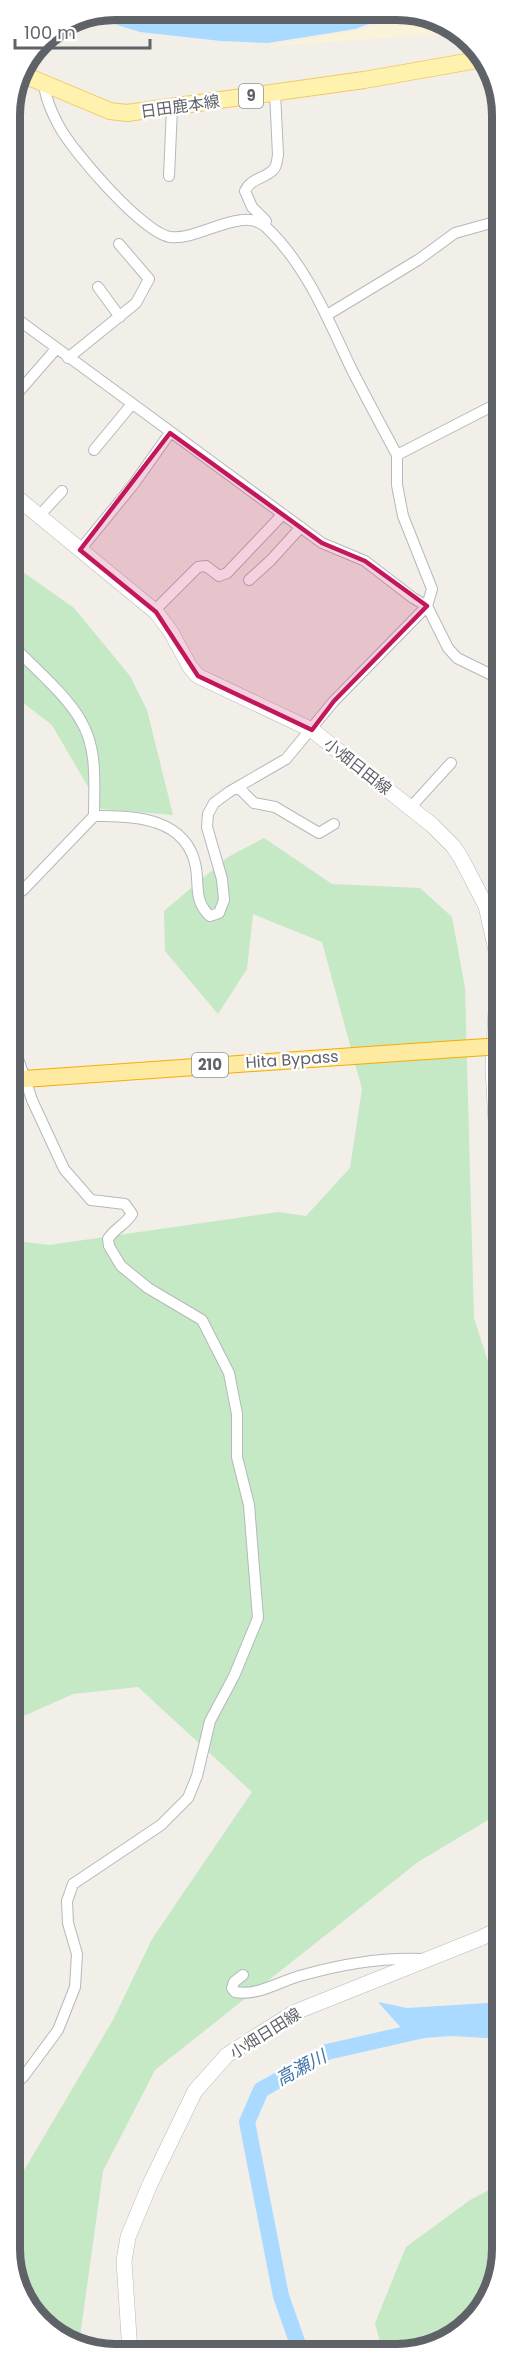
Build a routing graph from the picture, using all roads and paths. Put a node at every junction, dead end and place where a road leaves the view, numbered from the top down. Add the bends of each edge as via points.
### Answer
1 (475, 60) edge
2 (28, 76) edge
3 (44, 83) junction
4 (275, 92) junction
5 (172, 108) junction
6 (170, 176) dead end
7 (492, 223) edge
8 (119, 244) dead end
9 (291, 256) junction
10 (98, 287) dead end
11 (327, 315) junction
12 (120, 317) junction
13 (20, 321) edge
14 (56, 349) junction
15 (68, 358) junction
16 (20, 390) edge
17 (132, 404) junction
18 (492, 406) edge
19 (170, 433) junction
20 (94, 450) dead end
21 (397, 455) junction
22 (62, 491) dead end
23 (20, 500) edge
24 (283, 514) junction
25 (39, 516) junction
26 (301, 527) junction
27 (80, 550) junction
28 (249, 580) dead end
29 (427, 606) junction
30 (154, 611) junction
31 (20, 653) edge
32 (492, 675) edge
33 (312, 730) junction
34 (451, 763) dead end
35 (238, 787) junction
36 (410, 808) junction
37 (94, 816) junction
38 (334, 824) dead end
39 (20, 892) edge
40 (492, 904) edge
41 (486, 906) junction
42 (492, 927) edge
43 (492, 1047) edge
44 (20, 1079) edge
45 (20, 1082) edge
46 (492, 1932) edge
47 (428, 1959) junction
48 (243, 1976) dead end
49 (20, 2080) edge
50 (129, 2344) edge

1 - 4 main road, 日田鹿本線 / 9
2 - 3 main road, 日田鹿本線 / 9
3 - 5 main road, 日田鹿本線 / 9 via 110,111
3 - 9 street via 65,135 96,174 154,230 171,237 253,219
4 - 5 main road, 日田鹿本線 / 9
4 - 9 street via 276,165 252,181 245,191 252,207 268,222
5 - 6 street
7 - 11 street via 455,233
8 - 12 street via 149,279 136,303
9 - 11 street
10 - 12 street
11 - 21 street
12 - 15 street
13 - 14 street
14 - 15 street
14 - 16 street
15 - 17 street
17 - 19 street
17 - 20 street
18 - 21 street
19 - 24 street
19 - 27 street via 134,485
21 - 29 street via 403,516 432,589
22 - 25 street
23 - 25 main road, 小畑日田線
24 - 26 street
24 - 30 street via 223,576 206,566 198,567
25 - 27 main road, 小畑日田線
26 - 28 street
26 - 29 street via 322,543 364,561
27 - 30 main road, 小畑日田線
29 - 32 street via 457,658
29 - 33 street via 341,693
30 - 33 main road, 小畑日田線 via 198,676
31 - 37 street via 82,722 94,766
33 - 35 street via 286,759
33 - 36 main road, 小畑日田線
34 - 36 street
35 - 37 street via 214,803 208,814 207,827 224,900 219,913 210,916 197,898 196,868 183,840 165,825 145,818
35 - 38 street via 254,803 275,807 319,833
36 - 41 main road, 小畑日田線 via 453,846
37 - 39 street
40 - 41 street
41 - 42 main road, 小畑日田線
43 - 44 highway, Hita Bypass / 210, bridge
45 - 49 street via 75,1184 92,1200 125,1204 132,1215 108,1239 121,1266 148,1288 202,1320 229,1373 237,1414 237,1457 249,1505 258,1618 210,1721 188,1798 161,1825 73,1884 67,1901 68,1923 77,1954 75,1987 58,2030
46 - 47 main road, 小畑日田線
47 - 48 street via 338,1965 257,1992 235,1992 234,1982
47 - 50 main road, 小畑日田線 via 293,2013 227,2055 195,2091 128,2237 124,2272

